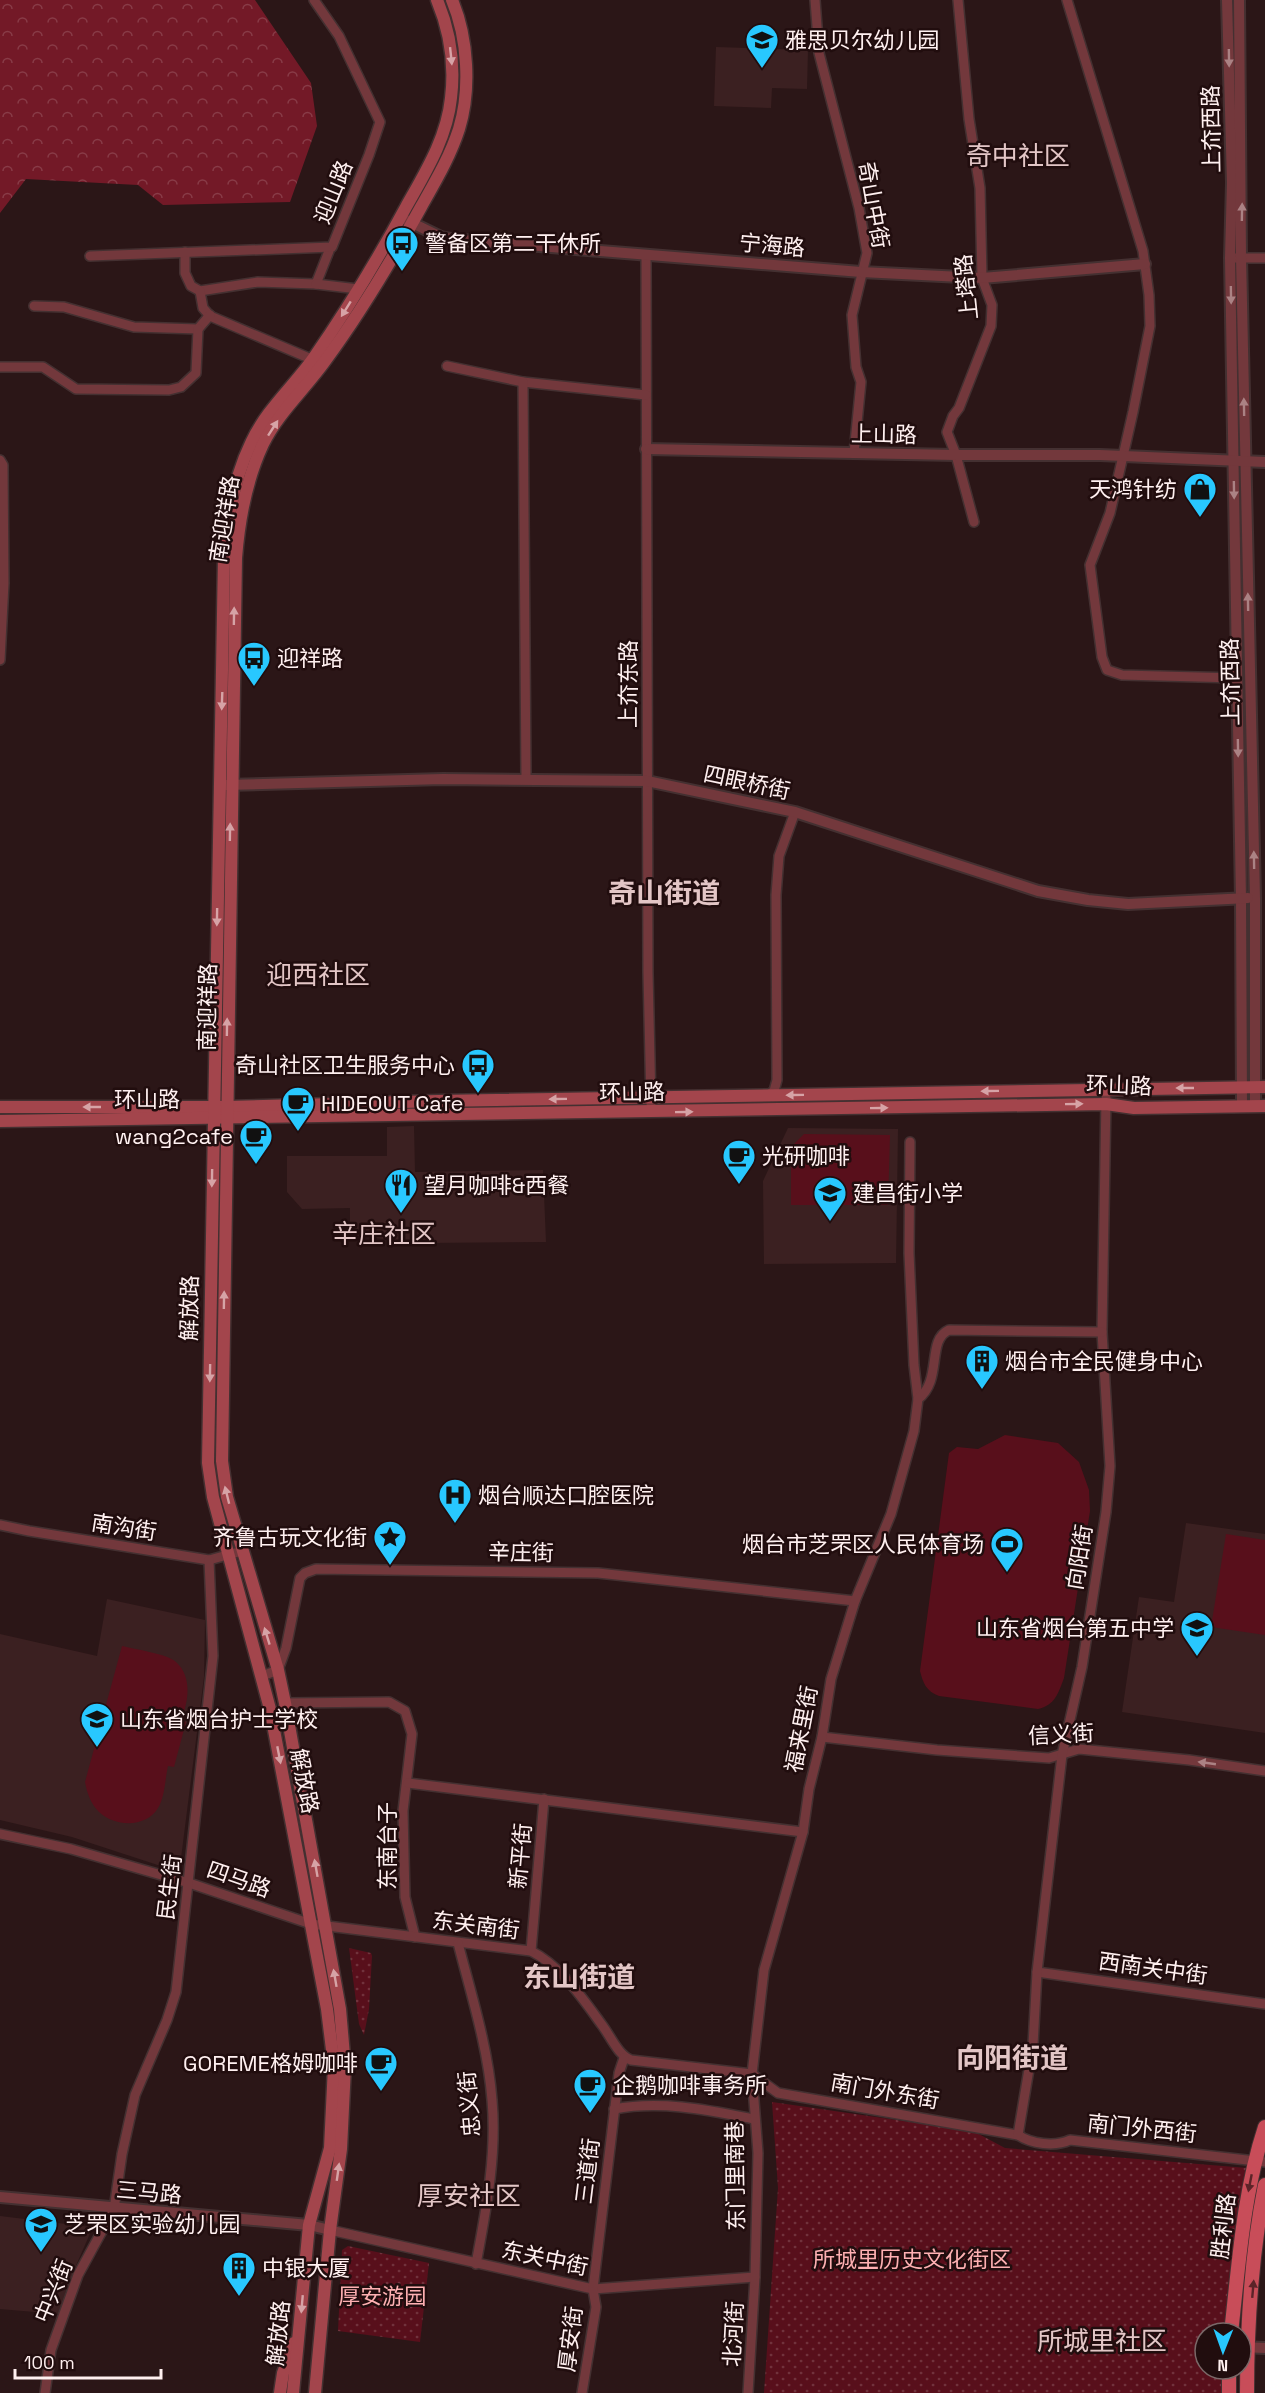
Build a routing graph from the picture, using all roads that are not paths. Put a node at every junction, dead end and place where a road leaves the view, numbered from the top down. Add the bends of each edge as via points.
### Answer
1 (314, 0) edge
2 (437, 0) edge
3 (452, 0) edge
4 (815, 0) edge
5 (958, 0) edge
6 (1067, 0) edge
7 (1227, 0) edge
8 (1239, 0) edge
9 (400, 217) junction
10 (412, 224) junction
11 (329, 251) dead end
12 (185, 252) junction
13 (646, 255) junction
14 (90, 256) dead end
15 (1236, 258) junction
16 (1265, 258) edge
17 (1145, 264) junction
18 (861, 272) junction
19 (982, 278) junction
20 (316, 284) junction
21 (358, 289) junction
22 (200, 291) junction
23 (34, 306) dead end
24 (210, 315) junction
25 (198, 329) junction
26 (318, 362) junction
27 (447, 366) dead end
28 (0, 367) edge
29 (523, 382) junction
30 (646, 395) junction
31 (646, 449) junction
32 (854, 453) junction
33 (956, 455) junction
34 (1122, 456) junction
35 (0, 460) edge
36 (1239, 461) junction
37 (1265, 462) edge
38 (974, 522) dead end
39 (0, 660) edge
40 (1237, 678) junction
41 (526, 779) junction
42 (647, 781) junction
43 (225, 785) junction
44 (795, 812) junction
45 (1255, 898) junction
46 (1241, 899) junction
47 (1254, 1087) edge
48 (1106, 1088) junction
49 (767, 1096) junction
50 (651, 1097) junction
51 (1106, 1104) junction
52 (1254, 1106) edge
53 (0, 1107) edge
54 (651, 1112) junction
55 (220, 1113) junction
56 (0, 1121) edge
57 (910, 1142) dead end
58 (1102, 1332) junction
59 (918, 1399) junction
60 (0, 1525) edge
61 (242, 1551) junction
62 (229, 1556) junction
63 (209, 1560) junction
64 (855, 1600) junction
65 (278, 1670) junction
66 (262, 1676) junction
67 (285, 1703) junction
68 (822, 1737) junction
69 (1062, 1755) junction
70 (1265, 1772) edge
71 (408, 1784) junction
72 (544, 1799) junction
73 (803, 1832) junction
74 (0, 1834) edge
75 (189, 1883) junction
76 (311, 1924) junction
77 (326, 1925) junction
78 (415, 1937) junction
79 (458, 1943) junction
80 (531, 1951) junction
81 (1036, 1972) junction
82 (1265, 2004) edge
83 (624, 2058) junction
84 (752, 2074) junction
85 (614, 2109) junction
86 (754, 2119) junction
87 (1265, 2127) edge
88 (1018, 2135) junction
89 (1260, 2161) edge
90 (1265, 2185) edge
91 (0, 2197) edge
92 (114, 2209) junction
93 (309, 2225) junction
94 (330, 2230) junction
95 (476, 2264) junction
96 (755, 2277) junction
97 (593, 2289) junction
98 (1232, 2321) edge
99 (1247, 2321) edge
100 (300, 2328) junction
101 (45, 2393) edge
102 (280, 2393) edge
103 (294, 2393) edge
104 (315, 2393) edge
105 (582, 2393) edge
106 (748, 2393) edge

1 - 12 street, 迎山路 via 339,36 380,122 332,248
2 -> 9 main road, 南迎祥路 via 450,43 451,99 433,156
3 - 10 main road, 南迎祥路 via 463,42 465,99 448,158
4 - 18 street, 奇山中街 via 819,53 867,254
5 - 19 street, 上塔路 via 980,188
6 - 17 street
7 -> 15 street, 上夼西路
15 -> 8 street, 上夼西路
9 - 10 street, 宁海路
9 - 21 main road, 南迎祥路
10 - 13 street, 宁海路 via 451,239
10 - 26 main road, 南迎祥路 via 359,312
11 - 20 street
12 - 14 street, 迎山路
12 - 22 street via 185,273 191,286
13 - 18 street, 宁海路
13 - 30 street, 上夼东路
15 - 16 street
15 - 36 street, 上夼西路
17 - 19 street, 宁海路
17 - 34 street via 1150,326
18 - 19 street, 宁海路
18 - 32 street, 奇山中街 via 852,315 861,382
19 - 33 street, 上塔路 via 992,305 991,326 947,432
20 - 21 street
20 - 22 street via 258,282
21 -> 26 main road, 南迎祥路
22 - 24 street via 203,308
23 - 25 street via 64,308 134,327
24 - 25 street
24 - 26 street
25 - 28 street via 196,373 181,387 169,390 76,389 43,367
26 - 43 main road, 南迎祥路 via 274,426 256,459 246,490 236,558
27 - 29 street
29 - 30 street
29 - 41 street
30 - 31 street, 上夼东路
31 - 32 street, 上山路
31 - 42 street, 上夼东路
32 - 33 street, 上山路
33 - 34 street, 上山路
33 - 38 street, 上塔路
34 - 36 street, 上山路
34 - 40 street via 1110,513 1090,565 1101,657 1107,670 1122,675
35 - 39 street
36 - 37 street, 上山路
36 -> 40 street, 上夼西路
45 -> 36 street, 上夼西路
40 -> 46 street, 上夼西路
41 - 42 street, 四眼桥街
41 - 43 street, 四眼桥街
42 - 44 street, 四眼桥街
42 - 50 street, 上夼东路
43 - 55 main road, 南迎祥路
44 - 46 street, 四眼桥街 via 1038,891 1128,904
44 - 49 street via 779,856 777,1080 774,1091
45 - 46 street, 四眼桥街
45 - 47 street, 上夼西路
46 - 47 street, 上夼西路
47 -> 48 main road, 环山路
47 - 52 street, 上夼西路
48 -> 49 main road, 环山路
48 - 51 street, 向阳街
49 - 50 main road, 环山路
50 - 54 street, 上夼东路
50 -> 55 main road, 环山路
51 - 52 main road, 环山路 via 1134,1108
54 -> 51 main road, 环山路
51 - 58 street, 向阳街
55 -> 53 main road, 环山路
54 - 55 main road, 环山路
55 - 56 main road, 环山路
61 -> 55 main road, 解放路 via 222,1461
55 -> 62 main road, 解放路 via 208,1463
57 - 59 street, 福来里街 via 909,1253
58 - 59 street, 福来里街 via 949,1330 938,1340 931,1382
58 - 69 street, 向阳街 via 1110,1466 1106,1512 1082,1667
59 - 64 street, 福来里街 via 914,1431 891,1514
60 - 63 street, 南沟街
61 - 62 street, 南沟街
65 -> 61 main road, 解放路
62 - 63 street, 南沟街
62 - 66 main road, 解放路
63 - 75 street, 民生街 via 213,1656
64 - 65 street, 辛庄街 via 598,1573 316,1569 300,1578
64 - 68 street, 福来里街 via 831,1679
65 - 66 street
65 - 67 main road, 解放路
66 -> 76 main road, 解放路
67 - 71 street via 397,1705 405,1711 412,1734
77 -> 67 main road, 解放路
68 - 69 street, 信义街 via 938,1750 1048,1758
68 - 73 street, 福来里街
70 -> 69 street, 信义街 via 1079,1749
69 - 81 street, 向阳街
71 - 72 street, 东南台子
71 - 78 street, 东南台子 via 403,1810 405,1897
72 - 73 street, 东南台子
72 - 80 street, 新平街
73 - 84 street, 福来里街 via 764,1970
74 - 75 street, 四马路 via 71,1849
75 - 76 street, 四马路
75 - 92 street, 民生街 via 176,1992 135,2095
76 - 77 street, 四马路
76 - 93 main road, 解放路 via 334,2066 330,2148
77 - 78 street, 东关南街
94 -> 77 main road, 解放路 via 341,2149 345,2067
78 - 79 street, 东关南街
79 - 80 street, 东关南街
79 - 95 street, 忠义街 via 492,2098 492,2156
80 - 83 street, 东关南街 via 561,1974
81 - 82 street, 西南关中街
81 - 88 street, 向阳街 via 1033,2045
83 - 84 street
83 - 85 street, 三道街
84 - 86 street, 东门里南巷
84 - 88 street, 南门外东街 via 778,2093
85 - 86 street via 664,2104
85 - 97 street, 三道街
86 - 96 street, 东门里南巷 via 758,2153
87 - 89 main road, 胜利路
88 - 89 street, 南门外西街 via 1028,2142 1070,2140
89 -> 98 main road, 胜利路 via 1245,2208
99 -> 90 main road, 胜利路
91 - 92 street, 三马路
92 - 93 street, 三马路
92 - 101 street, 中兴街 via 78,2275 51,2350
93 - 94 street, 三马路
93 -> 100 main road, 解放路
94 - 95 street, 东关中街
94 - 104 main road, 解放路
95 - 97 street, 东关中街
96 - 97 street, 东关中街
96 - 106 street, 北河街
97 - 105 street, 厚安街 via 596,2307
100 - 102 main road via 283,2373
100 - 103 main road, 解放路

